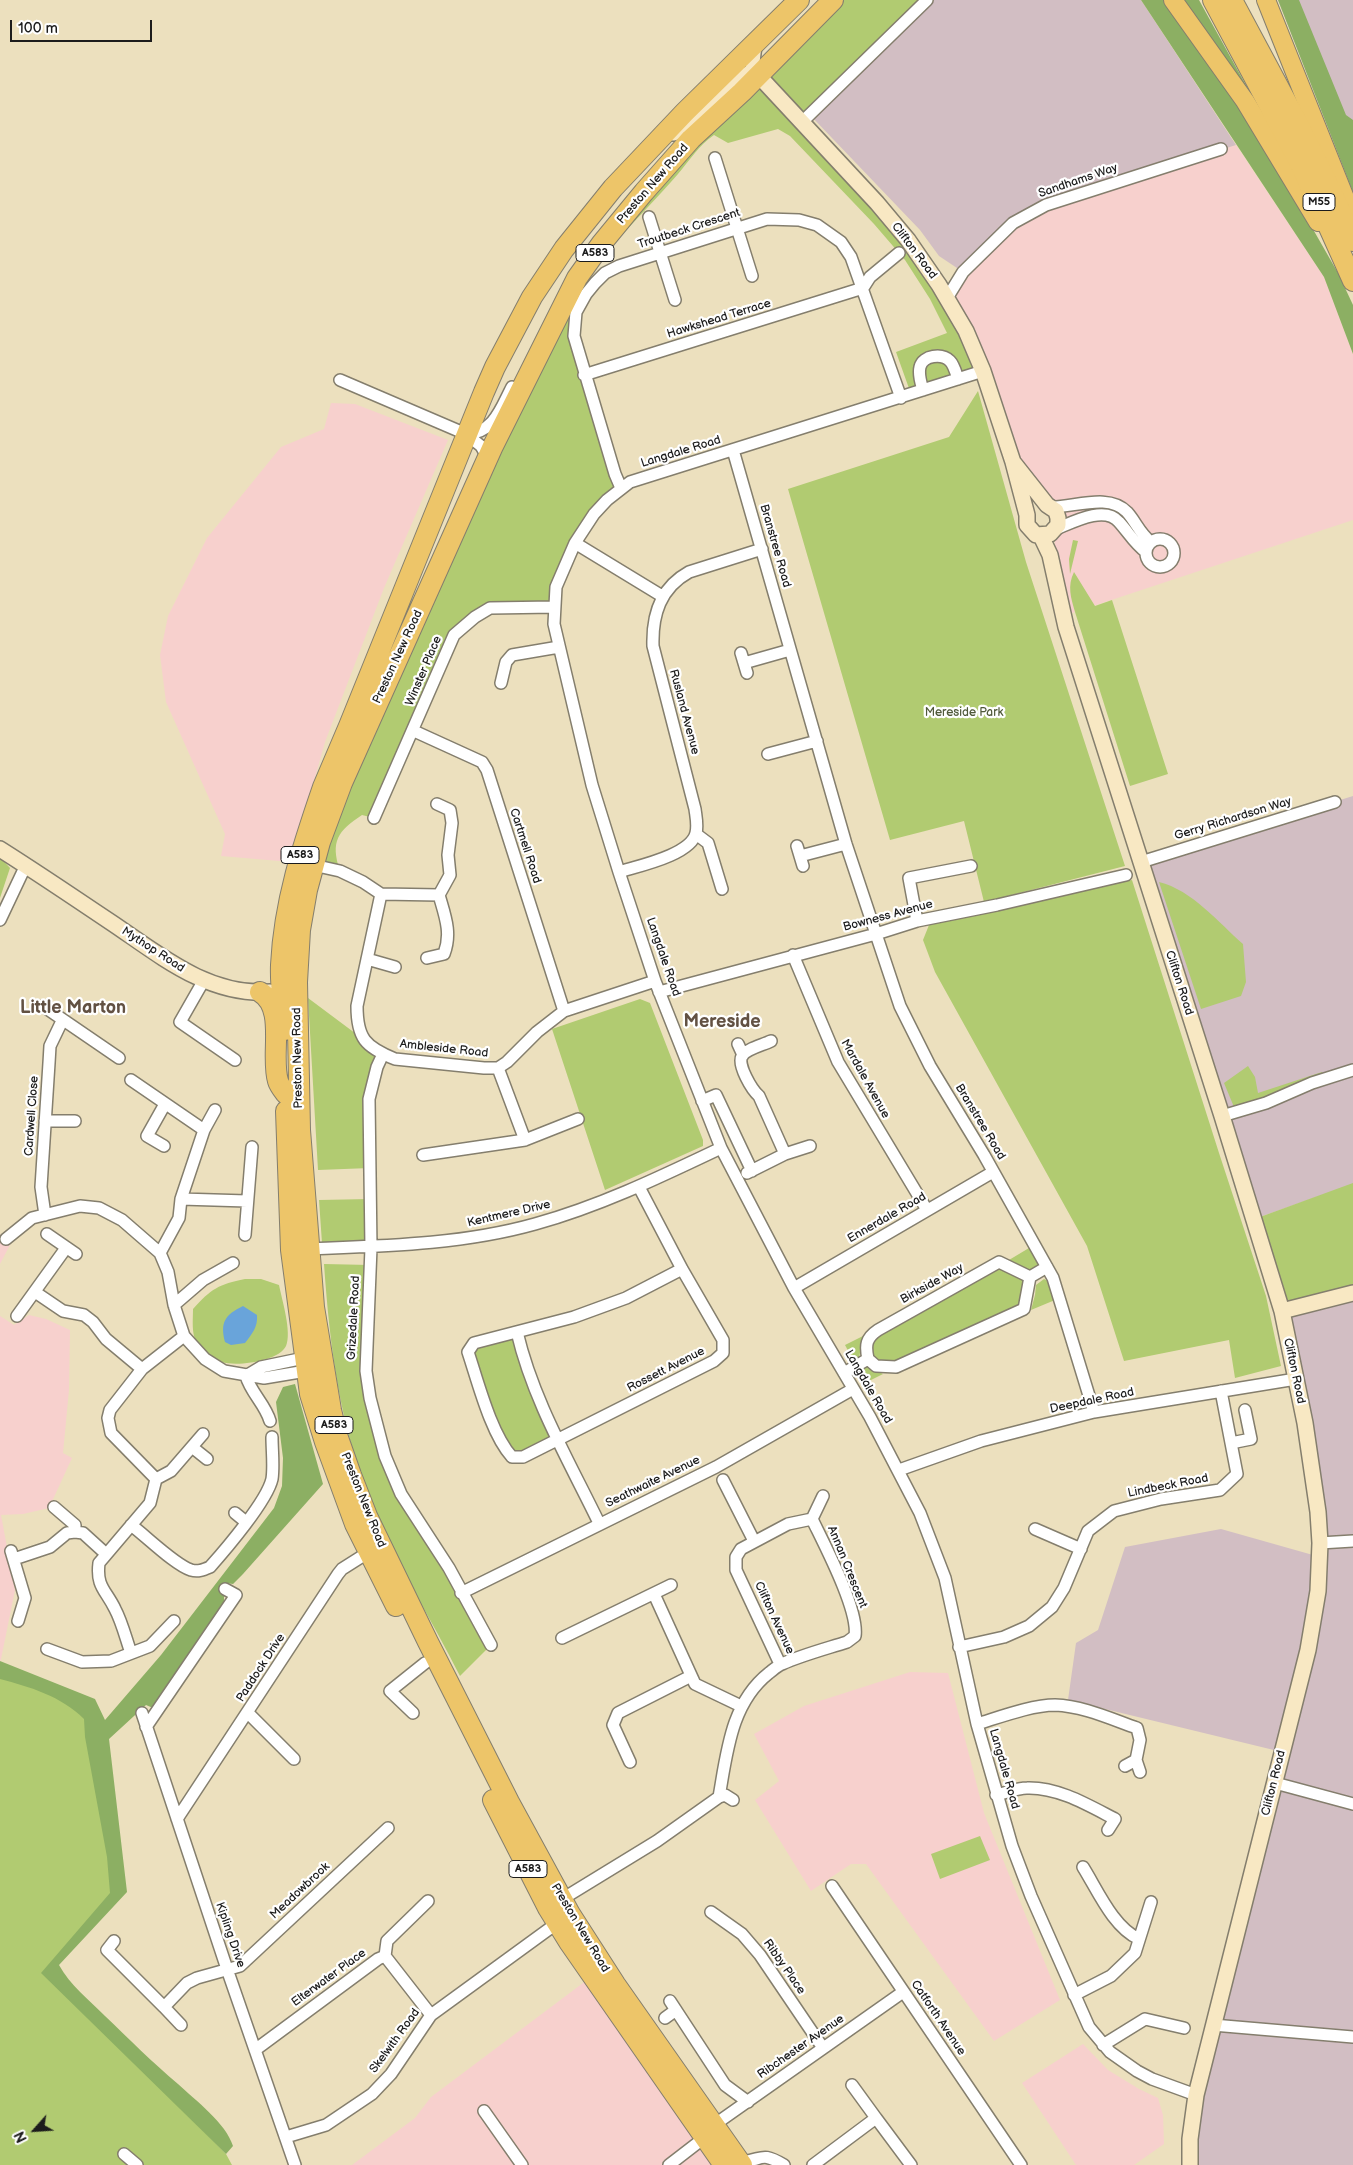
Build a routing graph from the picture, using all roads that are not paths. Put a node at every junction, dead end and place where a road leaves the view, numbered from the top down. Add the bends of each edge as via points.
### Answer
1 (799, 0) edge
2 (928, 0) edge
3 (1173, 0) edge
4 (1213, 0) edge
5 (1232, 0) edge
6 (1266, 0) edge
7 (828, 4) edge
8 (754, 45) junction
9 (758, 76) junction
10 (742, 92) junction
11 (775, 94) junction
12 (800, 121) junction
13 (1221, 149) dead end
14 (642, 156) junction
15 (716, 158) dead end
16 (649, 217) dead end
17 (1353, 218) edge
18 (737, 228) junction
19 (1353, 240) edge
20 (660, 252) junction
21 (899, 253) dead end
22 (752, 276) dead end
23 (1353, 282) edge
24 (863, 288) junction
25 (943, 292) junction
26 (675, 300) dead end
27 (558, 317) junction
28 (984, 371) junction
29 (584, 375) junction
30 (958, 379) junction
31 (340, 380) dead end
32 (923, 390) junction
33 (901, 398) junction
34 (466, 434) junction
35 (734, 450) junction
36 (488, 458) junction
37 (1013, 462) junction
38 (622, 488) junction
39 (1050, 506) junction
40 (1027, 516) junction
41 (1050, 532) junction
42 (575, 543) junction
43 (762, 549) junction
44 (662, 596) junction
45 (554, 607) junction
46 (559, 648) junction
47 (790, 650) junction
48 (744, 663) dead end
49 (501, 683) dead end
50 (414, 731) junction
51 (817, 742) junction
52 (768, 754) dead end
53 (1335, 802) dead end
54 (437, 804) dead end
55 (374, 818) dead end
56 (696, 834) junction
57 (846, 844) junction
58 (0, 849) edge
59 (800, 856) dead end
60 (1140, 862) junction
61 (26, 865) junction
62 (313, 865) junction
63 (971, 866) dead end
64 (619, 872) junction
65 (1126, 875) dead end
66 (722, 890) dead end
67 (381, 894) junction
68 (439, 895) junction
69 (0, 920) edge
70 (916, 921) junction
71 (876, 934) junction
72 (793, 955) junction
73 (427, 958) dead end
74 (367, 959) junction
75 (395, 967) dead end
76 (204, 980) junction
77 (658, 986) junction
78 (289, 991) junction
79 (260, 992) junction
80 (43, 1006) dead end
81 (564, 1012) junction
82 (62, 1021) junction
83 (771, 1041) dead end
84 (738, 1044) dead end
85 (383, 1054) junction
86 (743, 1055) junction
87 (119, 1058) dead end
88 (235, 1060) dead end
89 (498, 1068) junction
90 (1353, 1070) edge
91 (131, 1080) dead end
92 (286, 1094) junction
93 (702, 1101) junction
94 (165, 1104) junction
95 (215, 1110) dead end
96 (1222, 1116) junction
97 (578, 1119) dead end
98 (45, 1121) junction
99 (75, 1121) dead end
100 (204, 1130) junction
101 (525, 1140) junction
102 (164, 1146) dead end
103 (810, 1146) dead end
104 (252, 1147) dead end
105 (721, 1148) junction
106 (785, 1154) junction
107 (423, 1155) dead end
108 (752, 1171) junction
109 (993, 1172) junction
110 (736, 1179) junction
111 (639, 1186) junction
112 (182, 1199) junction
113 (247, 1201) junction
114 (927, 1210) junction
115 (45, 1215) junction
116 (47, 1234) dead end
117 (245, 1236) dead end
118 (6, 1239) dead end
119 (370, 1248) junction
120 (300, 1249) junction
121 (160, 1253) junction
122 (233, 1263) dead end
123 (1047, 1267) junction
124 (682, 1269) junction
125 (1030, 1277) junction
126 (794, 1288) junction
127 (36, 1292) junction
128 (1353, 1292) edge
129 (174, 1305) junction
130 (1282, 1311) junction
131 (17, 1316) dead end
132 (516, 1332) junction
133 (184, 1336) junction
134 (868, 1359) junction
135 (313, 1363) junction
136 (142, 1369) junction
137 (844, 1374) junction
138 (246, 1376) junction
139 (1296, 1379) junction
140 (852, 1389) junction
141 (1221, 1391) junction
142 (1245, 1410) dead end
143 (1094, 1412) junction
144 (270, 1420) dead end
145 (204, 1434) dead end
146 (272, 1437) dead end
147 (559, 1439) junction
148 (1231, 1443) junction
149 (192, 1447) junction
150 (207, 1459) dead end
151 (899, 1470) junction
152 (156, 1479) junction
153 (723, 1480) dead end
154 (823, 1496) dead end
155 (54, 1507) dead end
156 (235, 1513) dead end
157 (812, 1519) junction
158 (246, 1522) junction
159 (599, 1523) junction
160 (131, 1525) junction
161 (1035, 1529) dead end
162 (75, 1532) junction
163 (754, 1541) junction
164 (1353, 1541) edge
165 (1320, 1543) junction
166 (374, 1549) junction
167 (1081, 1549) junction
168 (105, 1553) junction
169 (671, 1586) dead end
170 (225, 1589) dead end
171 (461, 1593) junction
172 (654, 1594) junction
173 (18, 1621) dead end
174 (174, 1621) dead end
175 (562, 1638) dead end
176 (491, 1645) dead end
177 (959, 1647) junction
178 (48, 1649) dead end
179 (131, 1653) junction
180 (425, 1663) junction
181 (780, 1664) junction
182 (691, 1676) junction
183 (741, 1706) junction
184 (248, 1713) junction
185 (414, 1713) dead end
186 (142, 1714) dead end
187 (977, 1724) junction
188 (146, 1727) junction
189 (294, 1759) dead end
190 (630, 1762) dead end
191 (1140, 1772) dead end
192 (1275, 1783) junction
193 (996, 1795) junction
194 (719, 1797) junction
195 (733, 1800) dead end
196 (1353, 1804) edge
197 (177, 1819) junction
198 (388, 1828) dead end
199 (1108, 1830) dead end
200 (1083, 1867) dead end
201 (832, 1886) dead end
202 (428, 1901) dead end
203 (1150, 1902) dead end
204 (559, 1911) junction
205 (711, 1912) dead end
206 (1139, 1939) junction
207 (114, 1941) dead end
208 (385, 1956) junction
209 (227, 1969) junction
210 (904, 1992) junction
211 (1074, 1995) junction
212 (164, 2007) junction
213 (431, 2015) junction
214 (665, 2018) dead end
215 (176, 2024) dead end
216 (1213, 2025) junction
217 (1184, 2028) dead end
218 (1353, 2037) edge
219 (1103, 2045) junction
220 (823, 2048) junction
221 (255, 2050) junction
222 (852, 2085) dead end
223 (1196, 2095) junction
224 (748, 2102) junction
225 (484, 2111) dead end
226 (876, 2118) junction
227 (709, 2131) junction
228 (286, 2137) junction
229 (124, 2154) dead end
230 (742, 2164) edge
231 (137, 2165) edge
232 (295, 2165) edge
233 (522, 2165) edge
234 (669, 2165) edge
235 (784, 2165) edge
236 (813, 2165) edge
237 (911, 2165) edge
238 (1021, 2165) edge
239 (1190, 2165) edge

1 - 8 highway, Preston New Road / A583
2 - 12 street
3 - 23 main road via 1245,101
4 - 23 highway, M55 via 1296,156
5 - 19 highway, M55 via 1325,176
6 - 17 main road
7 - 9 highway, Preston New Road / A583
7 - 11 street via 817,24 777,67 772,77
8 - 9 street via 752,62
8 - 14 highway, Preston New Road / A583
9 - 10 highway, Preston New Road / A583
9 - 11 street, Clifton Road
9 - 14 street, A583 via 748,74 742,77 699,115
10 - 12 street via 755,88 769,93 790,116
10 - 27 highway, Preston New Road / A583 via 692,139 602,243 578,278
11 - 12 street, Clifton Road
12 - 25 street, Clifton Road via 896,225
13 - 25 street, Sandhams Way via 1046,205 1014,223
14 - 34 highway, Preston New Road / A583 via 581,227 532,297 495,367
15 - 18 street
16 - 20 street
18 - 20 street, Troutbeck Crescent
18 - 22 street
18 - 24 street, Troutbeck Crescent via 780,218 817,225 841,242 851,257
20 - 26 street
20 - 29 street, Troutbeck Crescent via 606,273 586,294 573,324
21 - 24 street via 870,277
24 - 29 street, Hawkshead Terrace
24 - 33 street, Troutbeck Crescent
25 - 28 street, Clifton Road
27 - 34 street via 529,355 498,414 480,433
27 - 36 highway, Preston New Road / A583
28 - 30 street, Langdale Road
28 - 37 street, Clifton Road
29 - 38 street, Troutbeck Crescent
30 - 32 street, Langdale Road
30 - 32 street via 949,360 933,356 920,366
31 - 34 street
32 - 33 street, Langdale Road
33 - 35 street, Langdale Road
34 - 36 street via 481,446
34 - 78 highway, Preston New Road / A583 via 301,849 288,904 282,957
35 - 38 street, Langdale Road via 640,479
35 - 43 street, Branstree Road
36 - 62 highway, Preston New Road / A583 via 342,783
37 - 39 street, Clifton Road
37 - 40 street, Clifton Road
38 - 42 street, Langdale Road via 594,514
39 - 40 street via 1037,505
39 - 41 street, Clifton Road via 1058,518
39 - 41 street via 1109,502 1126,511 1148,547 1129,537 1115,517 1105,514
40 - 41 street, Clifton Road via 1029,529
41 - 60 street, Clifton Road via 1066,627
42 - 44 street
42 - 45 street, Langdale Road via 556,587
43 - 44 street, Rusland Avenue via 689,572
43 - 47 street, Branstree Road
44 - 56 street, Rusland Avenue via 653,627 653,646 695,809
45 - 46 street, Langdale Road
45 - 50 street, Winster Place via 490,608 454,635
46 - 49 street via 512,655 506,662
46 - 64 street, Langdale Road via 592,784
47 - 48 street
47 - 51 street, Branstree Road
50 - 55 street, Winster Place
50 - 81 street, Cartmell Road via 482,762 487,770
51 - 52 street
51 - 57 street, Branstree Road
53 - 60 street, Gerry Richardson Way
54 - 68 street via 450,810 452,823 448,855 450,875
56 - 64 street via 687,846 670,856
56 - 66 street via 708,843
57 - 59 street
57 - 71 street, Branstree Road
58 - 61 street, Mythop Road
60 - 96 street, Clifton Road
61 - 69 street
61 - 76 street, Mythop Road via 176,966
62 - 67 street via 340,871
62 - 78 highway, Preston New Road / A583
63 - 70 street via 904,879
64 - 77 street, Langdale Road
65 - 70 street, Bowness Avenue
67 - 68 street
67 - 74 street
68 - 73 street via 448,923 448,943 444,954
70 - 71 street, Bowness Avenue
71 - 72 street, Bowness Avenue
71 - 109 street, Branstree Road via 900,1006 930,1066
72 - 77 street, Bowness Avenue
72 - 114 street, Mardale Avenue via 838,1062
74 - 75 street
74 - 85 street via 357,1006 358,1030 364,1041
76 - 79 street, Mythop Road via 231,990
76 - 88 street via 180,1022
77 - 81 street, Ambleside Road
77 - 93 street, Langdale Road
78 - 79 street, Mythop Road
78 - 92 highway, Preston New Road / A583 via 285,1028
78 - 120 highway, Preston New Road / A583 via 300,1130
79 - 92 highway, A583 via 269,999 274,1010 278,1080
80 - 82 street
81 - 89 street, Ambleside Road
82 - 87 street
82 - 98 street, Cardwell Close via 50,1046
83 - 86 street
84 - 86 street
85 - 89 street, Ambleside Road via 395,1058
85 - 119 street, Grizedale Road via 369,1099
86 - 106 street via 740,1063
89 - 101 street
90 - 96 street
91 - 94 street
92 - 120 highway, Preston New Road / A583
93 - 105 street, Langdale Road
93 - 108 street via 716,1095
94 - 100 street
94 - 102 street via 147,1136
95 - 100 street
96 - 130 street, Clifton Road
97 - 101 street
98 - 99 street
98 - 115 street, Cardwell Close via 41,1187
100 - 112 street
101 - 107 street
103 - 106 street
104 - 113 street
105 - 110 street, Langdale Road
105 - 111 street, Kentmere Drive
106 - 108 street
108 - 110 street
109 - 114 street, Ennerdale Road
109 - 123 street, Branstree Road
110 - 126 street, Langdale Road
111 - 119 street, Kentmere Drive via 605,1201 534,1224 453,1240
111 - 124 street, Rossett Avenue
112 - 113 street
112 - 121 street via 179,1218
113 - 117 street
114 - 126 street, Ennerdale Road
115 - 118 street via 32,1218
115 - 121 street via 80,1206 99,1208 122,1220
116 - 127 street via 71,1251
119 - 120 street, Kentmere Drive
119 - 171 street, Grizedale Road via 366,1371 376,1424 401,1494 449,1568
120 - 135 highway, Preston New Road / A583
121 - 129 street via 168,1272
122 - 129 street via 203,1280
123 - 125 street
123 - 143 street, Branstree Road
124 - 132 street via 626,1298 574,1317
124 - 147 street, Rossett Avenue via 723,1340 723,1353 714,1361
125 - 134 street via 1024,1309 896,1367 876,1366
125 - 134 street, Birkside Way via 999,1262 869,1336 866,1347
126 - 137 street, Langdale Road
127 - 131 street
127 - 136 street via 63,1311 84,1315 106,1339
128 - 130 street
129 - 133 street
130 - 139 street, Clifton Road
132 - 147 street via 535,1392
132 - 147 street via 474,1343 468,1352 485,1404 505,1449 512,1457 523,1458
133 - 136 street
133 - 138 street via 224,1371
134 - 137 street
135 - 138 street via 261,1367
135 - 166 highway, Preston New Road / A583 via 367,1516
136 - 152 street via 110,1410 109,1426 116,1440
137 - 140 street, Langdale Road
138 - 144 street
139 - 141 street, Deepdale Road
139 - 165 street, Clifton Road via 1313,1474
140 - 151 street, Langdale Road
140 - 159 street, Seathwaite Avenue via 716,1467
141 - 143 street, Deepdale Road
141 - 148 street, Lindbeck Road
142 - 148 street via 1251,1439
143 - 151 street, Deepdale Road via 981,1441
145 - 149 street
146 - 158 street via 272,1480
147 - 159 street
148 - 167 street, Lindbeck Road via 1237,1474 1220,1490 1161,1499 1114,1511 1088,1531
149 - 150 street
149 - 152 street via 170,1471
151 - 177 street, Langdale Road via 945,1578
152 - 160 street via 150,1503
153 - 163 street
154 - 157 street, Annan Crescent
155 - 162 street via 75,1525
156 - 158 street
157 - 163 street, Annan Crescent via 788,1524
157 - 181 street, Annan Crescent via 849,1603 856,1627 855,1636 847,1642
158 - 160 street via 210,1567 200,1571 178,1563
159 - 171 street, Seathwaite Avenue
160 - 168 street
161 - 167 street
162 - 168 street via 83,1533
162 - 173 street via 67,1533 50,1547 13,1555 25,1598
163 - 181 street, Clifton Avenue via 741,1549 736,1557 736,1570
164 - 165 street
165 - 192 street, Clifton Road via 1318,1591 1310,1637
166 - 180 highway, Preston New Road / A583
166 - 184 street, Paddock Drive via 338,1574
166 - 204 highway, Preston New Road / A583 via 510,1802
167 - 177 street, Lindbeck Road via 1052,1607 1029,1626 1004,1637
168 - 179 street via 99,1563 99,1584 115,1608
169 - 172 street
170 - 188 street via 236,1595
171 - 176 street, Grizedale Road
172 - 175 street
172 - 182 street
174 - 179 street via 150,1646
177 - 187 street, Langdale Road
178 - 179 street via 71,1659 92,1662 111,1661
180 - 185 street via 390,1691
180 - 204 highway, Preston New Road / A583
181 - 183 street, Clifton Avenue via 761,1680
182 - 183 street via 695,1684
182 - 190 street via 618,1714 613,1725
183 - 194 street, Clifton Avenue via 728,1746
184 - 189 street
184 - 197 street, Paddock Drive
186 - 188 street, Kipling Drive
187 - 191 street via 1054,1705 1076,1708 1137,1728 1140,1740 1130,1763
187 - 193 street, Langdale Road
188 - 197 street, Kipling Drive
192 - 196 street
192 - 216 street, Clifton Road
193 - 199 street via 1026,1787 1052,1791 1081,1801 1115,1819
193 - 211 street, Langdale Road via 1031,1896
194 - 195 street via 725,1795
194 - 204 street
197 - 209 street, Kipling Drive
198 - 209 street, Meadowbrook via 240,1966
200 - 206 street via 1116,1919 1128,1934
201 - 210 street, Catforth Avenue
202 - 208 street, Elterwater Place via 387,1941
203 - 206 street
204 - 213 street, Skelwith Road
204 - 227 highway, Preston New Road / A583 via 591,1977
205 - 220 street, Ribby Place via 742,1934 760,1955
206 - 211 street via 1135,1953 1111,1976
207 - 212 street via 107,1950
208 - 213 street
208 - 221 street, Elterwater Place
209 - 212 street, Meadowbrook via 187,1983
209 - 221 street, Kipling Drive
210 - 220 street, Ribchester Avenue
210 - 238 street, Catforth Avenue
211 - 219 street, Langdale Road via 1091,2030
212 - 215 street
213 - 228 street, Skelwith Road via 391,2074 372,2094 326,2125
214 - 224 street via 673,2006 725,2085
216 - 218 street
216 - 223 street, Clifton Road
217 - 219 street via 1145,2019
219 - 223 street, Langdale Road via 1152,2079
220 - 224 street, Ribchester Avenue
221 - 228 street, Kipling Drive
222 - 226 street
223 - 239 street, Clifton Road
224 - 227 street, Ribchester Avenue
225 - 233 street
226 - 236 street
226 - 237 street
227 - 230 highway, Preston New Road / A583
227 - 234 street, Ribchester Avenue
228 - 232 street, Kipling Drive
229 - 231 street
230 - 235 street via 761,2156

